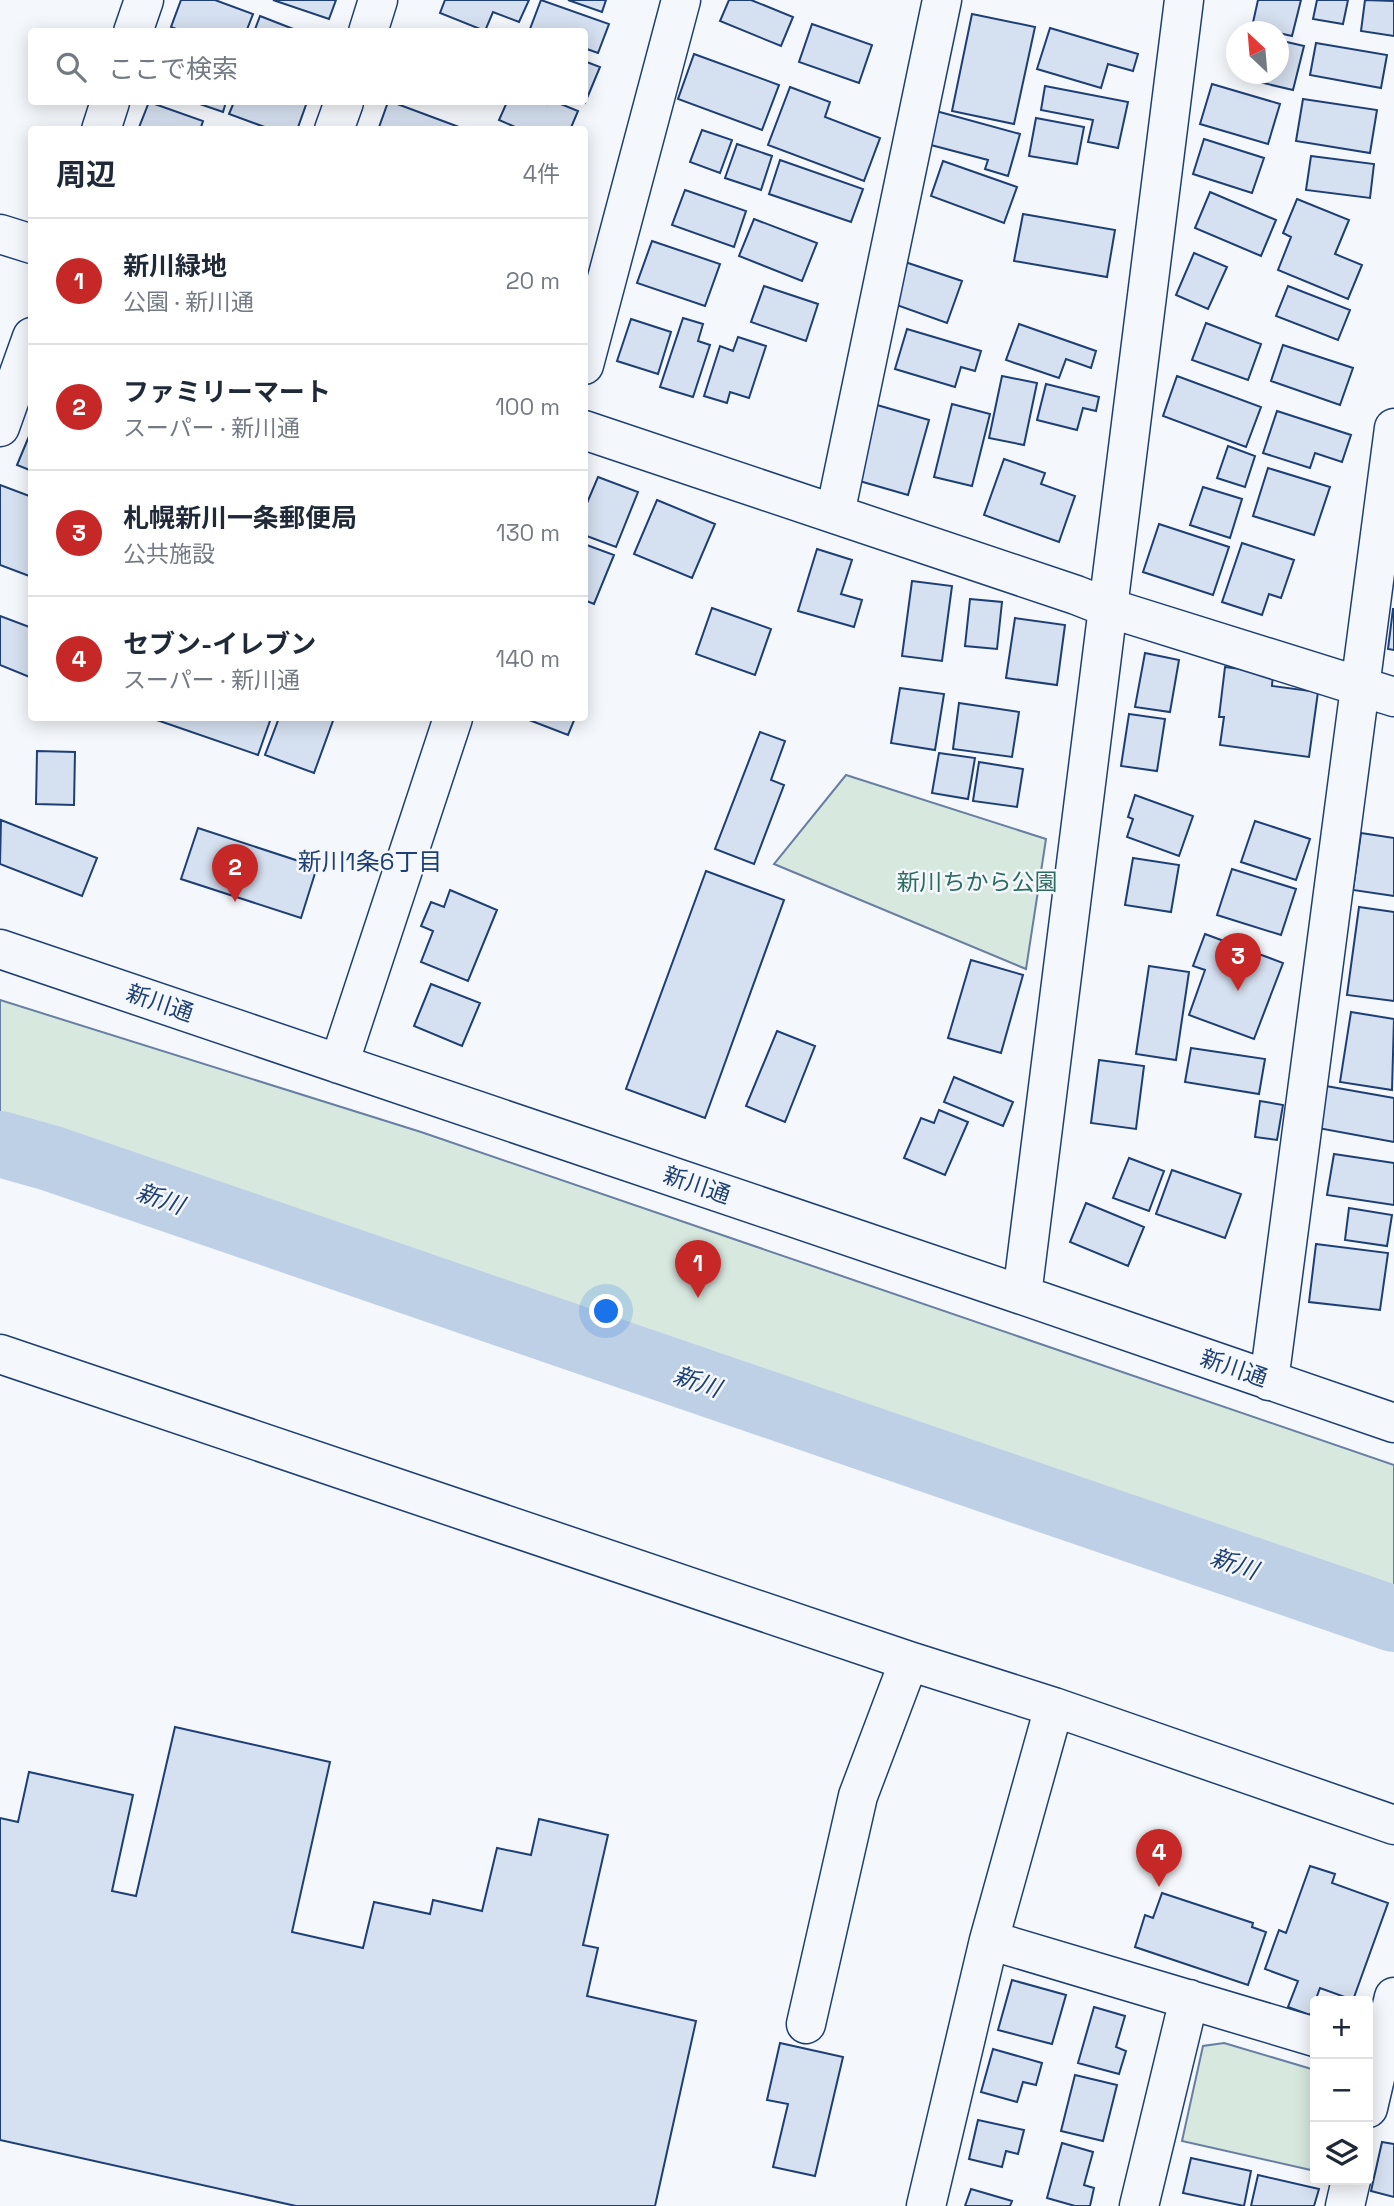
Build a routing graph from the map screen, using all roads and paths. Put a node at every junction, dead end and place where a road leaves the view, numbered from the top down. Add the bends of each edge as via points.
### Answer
1 (144, 0) edge
2 (378, 0) edge
3 (681, 0) edge
4 (942, 0) edge
5 (1184, 0) edge
6 (134, 28) edge
7 (369, 28) edge
8 (109, 105) edge
9 (343, 105) edge
10 (102, 126) edge
11 (335, 126) edge
12 (0, 234) edge
13 (28, 243) edge
14 (28, 348) edge
15 (588, 351) edge
16 (0, 428) edge
17 (1394, 428) edge
18 (588, 431) edge
19 (835, 514) junction
20 (1108, 608) junction
21 (1377, 692) edge
22 (452, 721) edge
23 (0, 949) edge
24 (339, 1064) junction
25 (1022, 1295) junction
26 (0, 1354) edge
27 (1269, 1381) junction
28 (1394, 1423) edge
29 (909, 1661) junction
30 (1054, 1707) junction
31 (1394, 1825) edge
32 (989, 1940) junction
33 (1394, 1997) edge
34 (1189, 1999) junction
35 (806, 2024) dead end
36 (1310, 2035) edge
37 (1374, 2054) edge
38 (1350, 2185) edge
39 (926, 2206) edge
40 (1139, 2206) edge
41 (1345, 2206) edge

1 - 6 street
2 - 7 street
3 - 15 street
4 - 19 street
5 - 20 street
8 - 10 street
9 - 11 street
12 - 13 street
14 - 16 street
17 - 21 street
18 - 19 street
19 - 20 street
20 - 21 street
20 - 25 street
21 - 27 street
22 - 24 street
23 - 24 street, 新川通
24 - 25 street, 新川通
25 - 27 street, 新川通
26 - 29 street
27 - 28 street, 新川通
29 - 30 street
29 - 35 street via 858,1796
30 - 31 street
30 - 32 street
32 - 34 street
32 - 39 street
33 - 37 street
34 - 36 street
34 - 40 street
38 - 41 street

